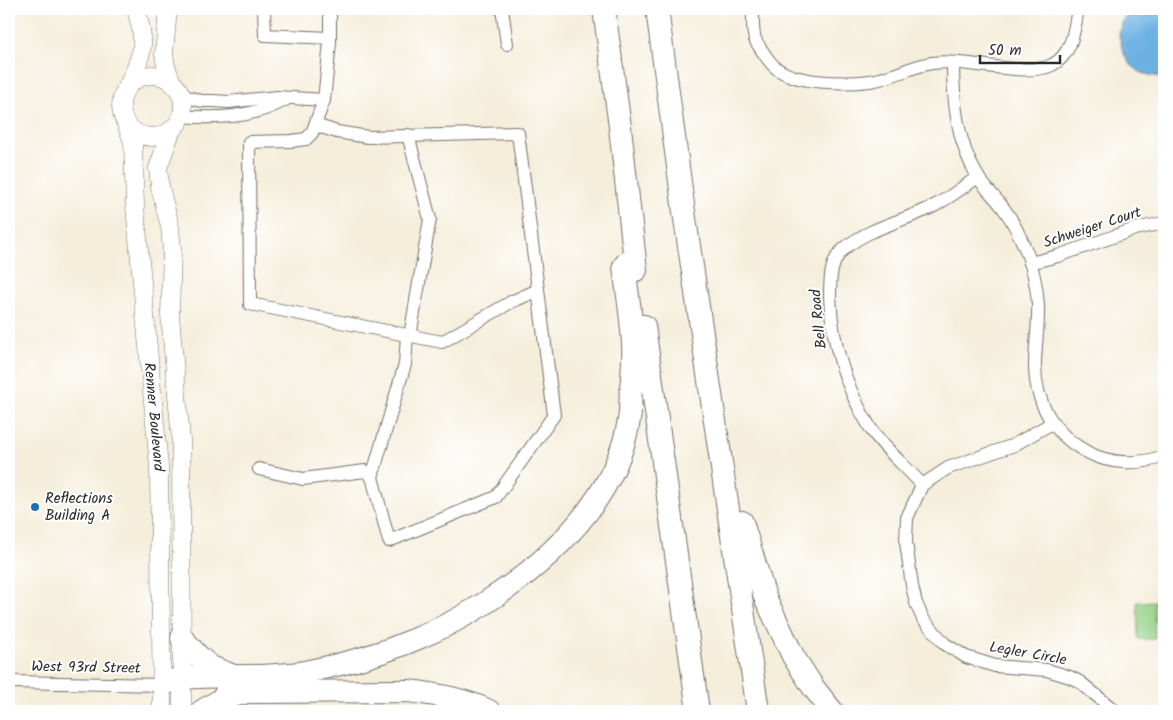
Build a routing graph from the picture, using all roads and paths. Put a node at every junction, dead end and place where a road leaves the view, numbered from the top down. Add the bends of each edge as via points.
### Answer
1 (136, 9) edge
2 (168, 9) edge
3 (264, 9) edge
4 (330, 9) edge
5 (502, 9) edge
6 (604, 9) edge
7 (656, 9) edge
8 (753, 9) edge
9 (1078, 9) edge
10 (330, 38) junction
11 (508, 44) dead end
12 (953, 63) junction
13 (128, 86) junction
14 (176, 89) junction
15 (288, 98) junction
16 (324, 100) junction
17 (126, 123) junction
18 (176, 123) junction
19 (315, 125) junction
20 (408, 135) junction
21 (978, 177) junction
22 (1164, 223) edge
23 (634, 256) junction
24 (1030, 264) junction
25 (538, 290) junction
26 (409, 335) junction
27 (1052, 423) junction
28 (721, 451) junction
29 (1164, 456) edge
30 (259, 469) dead end
31 (372, 477) junction
32 (922, 485) junction
33 (182, 638) junction
34 (9, 682) edge
35 (241, 684) junction
36 (177, 692) edge
37 (162, 711) edge
38 (202, 711) edge
39 (489, 711) edge
40 (698, 711) edge
41 (758, 711) edge
42 (832, 711) edge
43 (1115, 711) edge

1 - 13 main road via 143,45
2 - 14 main road via 164,54
3 - 10 street via 265,35
4 - 10 street
5 - 11 street
6 - 23 highway
7 - 28 highway
8 - 12 street via 756,40 766,56 776,68 810,81 869,81 932,63
9 - 12 street via 1068,49 1060,60 1044,68
10 - 16 street
12 - 21 street via 958,122 965,150
13 - 14 main road via 141,77 151,75 159,76
13 - 17 main road via 121,101
14 - 15 street via 202,101
14 - 18 main road via 183,108
15 - 16 street
15 - 18 street via 273,106 237,116
16 - 19 street
17 - 18 main road via 133,131 149,136 159,136
17 - 36 main road, Renner Boulevard via 132,142
18 - 33 main road, Renner Boulevard via 158,168 172,250 170,315 181,440
19 - 20 street via 368,137
19 - 26 street via 306,139 249,142 250,304
20 - 25 street via 518,133
20 - 26 street via 430,219
21 - 24 street via 1006,210
21 - 32 street, Bell Road via 933,206 851,242 834,261 830,278 835,343 850,389 880,441
22 - 24 street, Schweiger Court via 1135,229
23 - 35 highway via 624,266 633,345 630,419 613,470 594,502 561,541 485,603 417,639 342,664 264,676
23 - 40 highway
24 - 27 street via 1038,306 1035,375 1042,403
25 - 26 street via 442,342
25 - 31 street via 554,415 496,497 389,541
26 - 31 street via 405,364
27 - 29 street via 1072,443 1100,458 1143,462
27 - 32 street via 1014,445 948,468
28 - 41 highway
28 - 42 highway via 733,469 740,517 765,597 794,656
30 - 31 street via 303,479 365,471
32 - 43 street, Legler Circle via 907,518 906,542 916,603 934,633 966,657 996,666 1047,670 1070,677
33 - 35 highway via 211,667
33 - 36 main road, Renner Boulevard
34 - 36 street, West 93rd Street
35 - 36 highway
35 - 38 highway
35 - 39 highway via 436,694
36 - 37 main road, Renner Boulevard

